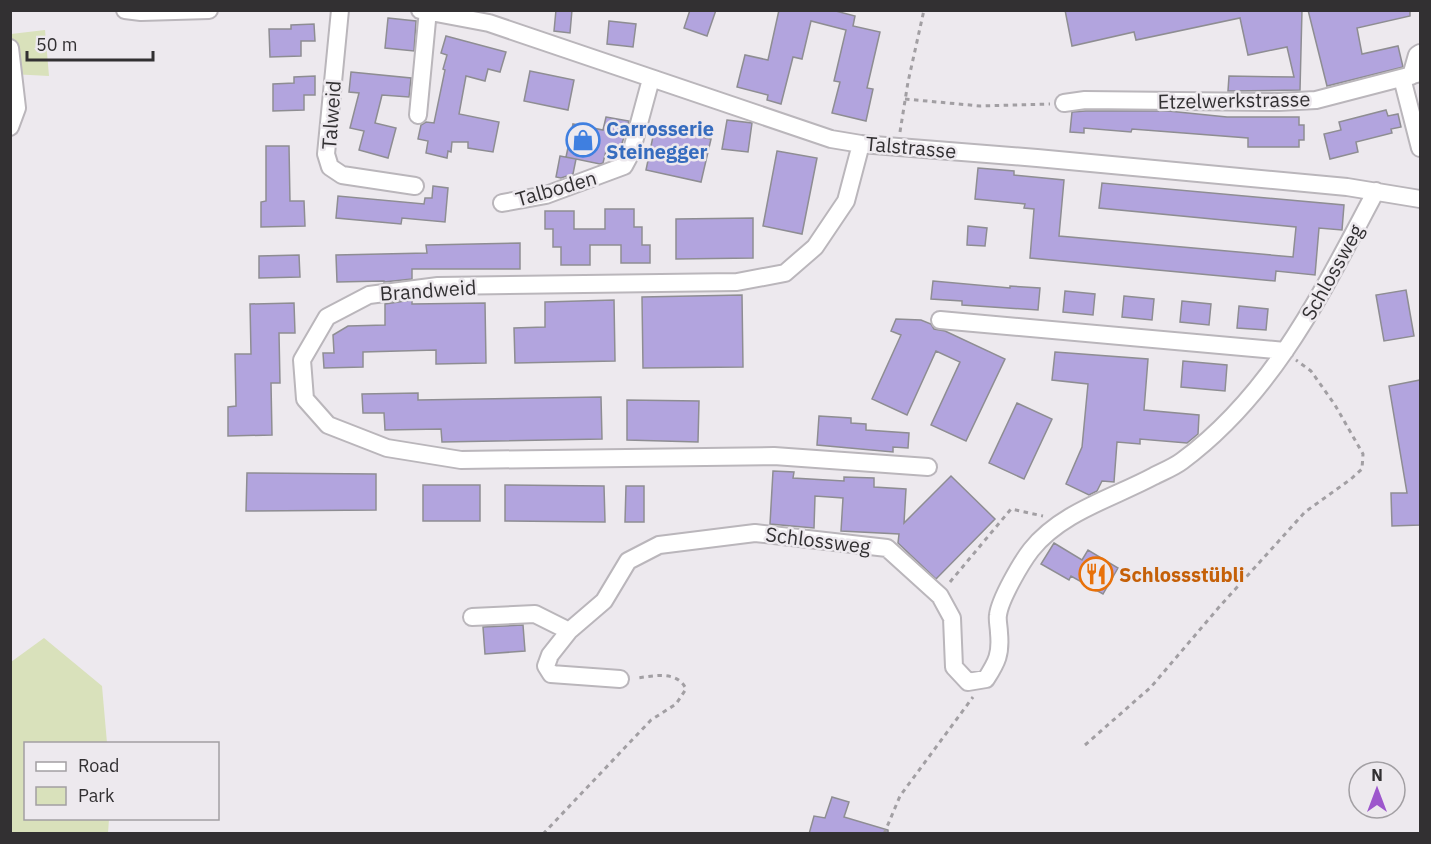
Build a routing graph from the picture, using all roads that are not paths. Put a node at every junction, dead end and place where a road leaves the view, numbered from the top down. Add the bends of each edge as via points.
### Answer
1 (125, 10) edge
2 (208, 10) edge
3 (340, 10) edge
4 (420, 10) edge
5 (428, 11) edge
6 (10, 48) edge
7 (1420, 53) edge
8 (1411, 76) edge
9 (651, 79) junction
10 (1064, 103) road end
11 (418, 115) dead end
12 (10, 127) edge
13 (861, 144) junction
14 (1420, 148) edge
15 (415, 186) dead end
16 (1376, 191) junction
17 (1420, 199) edge
18 (502, 203) dead end
19 (940, 320) dead end
20 (1285, 351) junction
21 (928, 467) dead end
22 (472, 617) dead end
23 (569, 631) junction
24 (620, 679) road end

1 - 2 street
3 - 15 street, Talweid via 326,154 330,167 342,175
4 - 5 street, Talstrasse
5 - 9 street, Talstrasse via 489,23
5 - 11 street
6 - 12 street via 17,108
7 - 8 street
8 - 10 street, Etzelwerkstrasse via 1316,100
8 - 14 street
9 - 13 street, Talstrasse via 831,139
9 - 18 street, Talboden via 624,166 546,195
13 - 16 street, Talstrasse
13 - 21 street, Brandweid via 846,201 816,247 784,273 737,282 438,286 369,295 327,316 302,360 305,399 328,425 387,448 461,460 774,456
16 - 17 street, Talstrasse
16 - 20 street, Schlossweg via 1306,321
19 - 20 street
20 - 23 street, Schlossweg via 1248,401 1180,463 1083,509 1031,550 1010,584 998,615 998,661 986,679 968,682 954,666 952,618 940,596 887,548 755,533 660,545 628,561 604,601
22 - 23 street via 535,614
23 - 24 street, Schlossweg via 550,655 546,666 550,674

